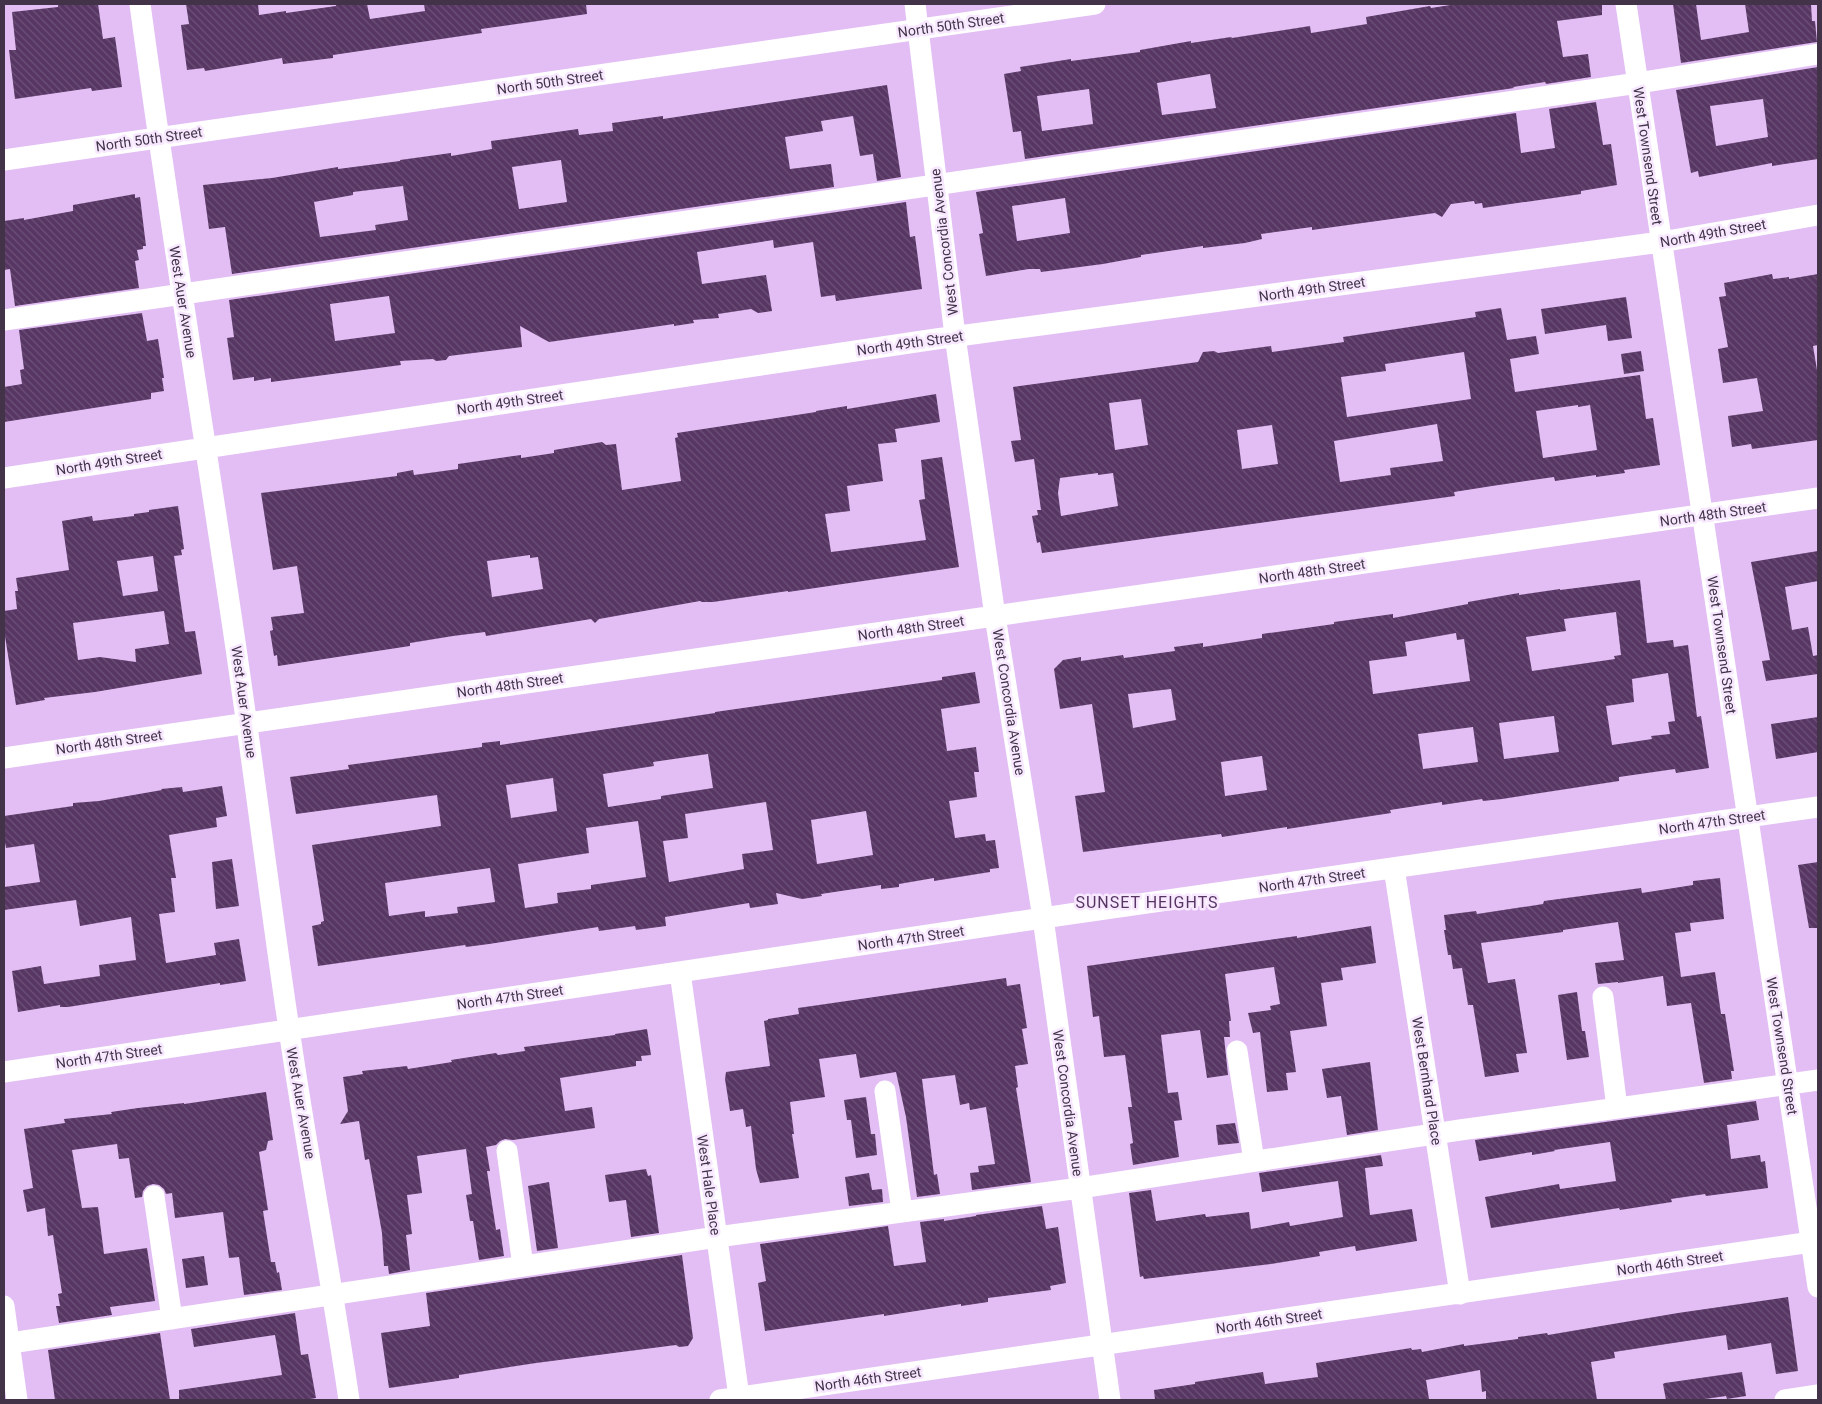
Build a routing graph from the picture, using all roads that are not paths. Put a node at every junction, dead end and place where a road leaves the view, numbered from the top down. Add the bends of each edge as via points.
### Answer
1 (140, 4) edge
2 (915, 4) edge
3 (1096, 4) edge
4 (1626, 4) edge
5 (918, 30) junction
6 (1818, 54) edge
7 (1638, 83) junction
8 (157, 137) junction
9 (4, 160) edge
10 (937, 184) junction
11 (1818, 215) edge
12 (1661, 242) junction
13 (182, 294) junction
14 (4, 320) edge
15 (955, 336) junction
16 (206, 447) junction
17 (4, 478) edge
18 (1818, 498) edge
19 (1703, 515) junction
20 (995, 616) junction
21 (247, 722) junction
22 (4, 758) edge
23 (1818, 807) edge
24 (1747, 817) junction
25 (1394, 868) junction
26 (1043, 918) junction
27 (680, 972) junction
28 (1603, 996) dead end
29 (289, 1030) junction
30 (1237, 1050) dead end
31 (4, 1072) edge
32 (1818, 1080) edge
33 (1787, 1085) junction
34 (885, 1091) dead end
35 (1617, 1108) junction
36 (1435, 1134) junction
37 (507, 1151) dead end
38 (1254, 1161) junction
39 (1080, 1188) junction
40 (154, 1196) dead end
41 (902, 1212) junction
42 (716, 1237) junction
43 (1815, 1241) edge
44 (523, 1266) junction
45 (1818, 1287) edge
46 (1460, 1294) junction
47 (334, 1295) junction
48 (4, 1306) edge
49 (172, 1319) junction
50 (6, 1344) edge
51 (1101, 1345) junction
52 (1818, 1396) edge
53 (730, 1399) edge
54 (17, 1400) edge
55 (349, 1400) edge
56 (1110, 1400) edge
57 (1784, 1400) edge

1 - 8 street, West Auer Avenue
2 - 5 street, West Concordia Avenue
3 - 5 street, North 50th Street
4 - 7 street, West Townsend Street
5 - 8 street, North 50th Street
5 - 10 street, West Concordia Avenue
6 - 7 street
7 - 10 street
7 - 12 street, West Townsend Street
8 - 9 street, North 50th Street
8 - 13 street, West Auer Avenue
10 - 13 street
10 - 15 street, West Concordia Avenue
11 - 12 street, North 49th Street
12 - 15 street, North 49th Street
12 - 19 street, West Townsend Street
13 - 14 street
13 - 16 street, West Auer Avenue
15 - 16 street, North 49th Street
15 - 20 street, West Concordia Avenue
16 - 17 street, North 49th Street
16 - 21 street, West Auer Avenue
18 - 19 street, North 48th Street
19 - 20 street, North 48th Street
19 - 24 street, West Townsend Street
20 - 21 street, North 48th Street
20 - 26 street, West Concordia Avenue
21 - 22 street, North 48th Street
21 - 29 street, West Auer Avenue
23 - 24 street, North 47th Street
24 - 25 street, North 47th Street
24 - 33 street, West Townsend Street
25 - 26 street, North 47th Street
25 - 36 street, West Bernhard Place
26 - 27 street, North 47th Street
26 - 39 street, West Concordia Avenue
27 - 29 street, North 47th Street
27 - 42 street, West Hale Place
28 - 35 street
29 - 31 street, North 47th Street
29 - 47 street, West Auer Avenue
30 - 38 street
32 - 33 street
33 - 35 street
33 - 43 street, West Townsend Street
34 - 41 street
35 - 36 street
36 - 38 street
36 - 46 street, West Bernhard Place
37 - 44 street
38 - 39 street
39 - 41 street
39 - 51 street, West Concordia Avenue
40 - 49 street
41 - 42 street
42 - 44 street
42 - 53 street, West Hale Place
43 - 45 street, West Townsend Street
43 - 46 street, North 46th Street
44 - 47 street
46 - 51 street, North 46th Street
47 - 49 street
47 - 55 street, West Auer Avenue
48 - 50 street
49 - 50 street
50 - 54 street
51 - 53 street, North 46th Street
51 - 56 street, West Concordia Avenue
52 - 57 street

